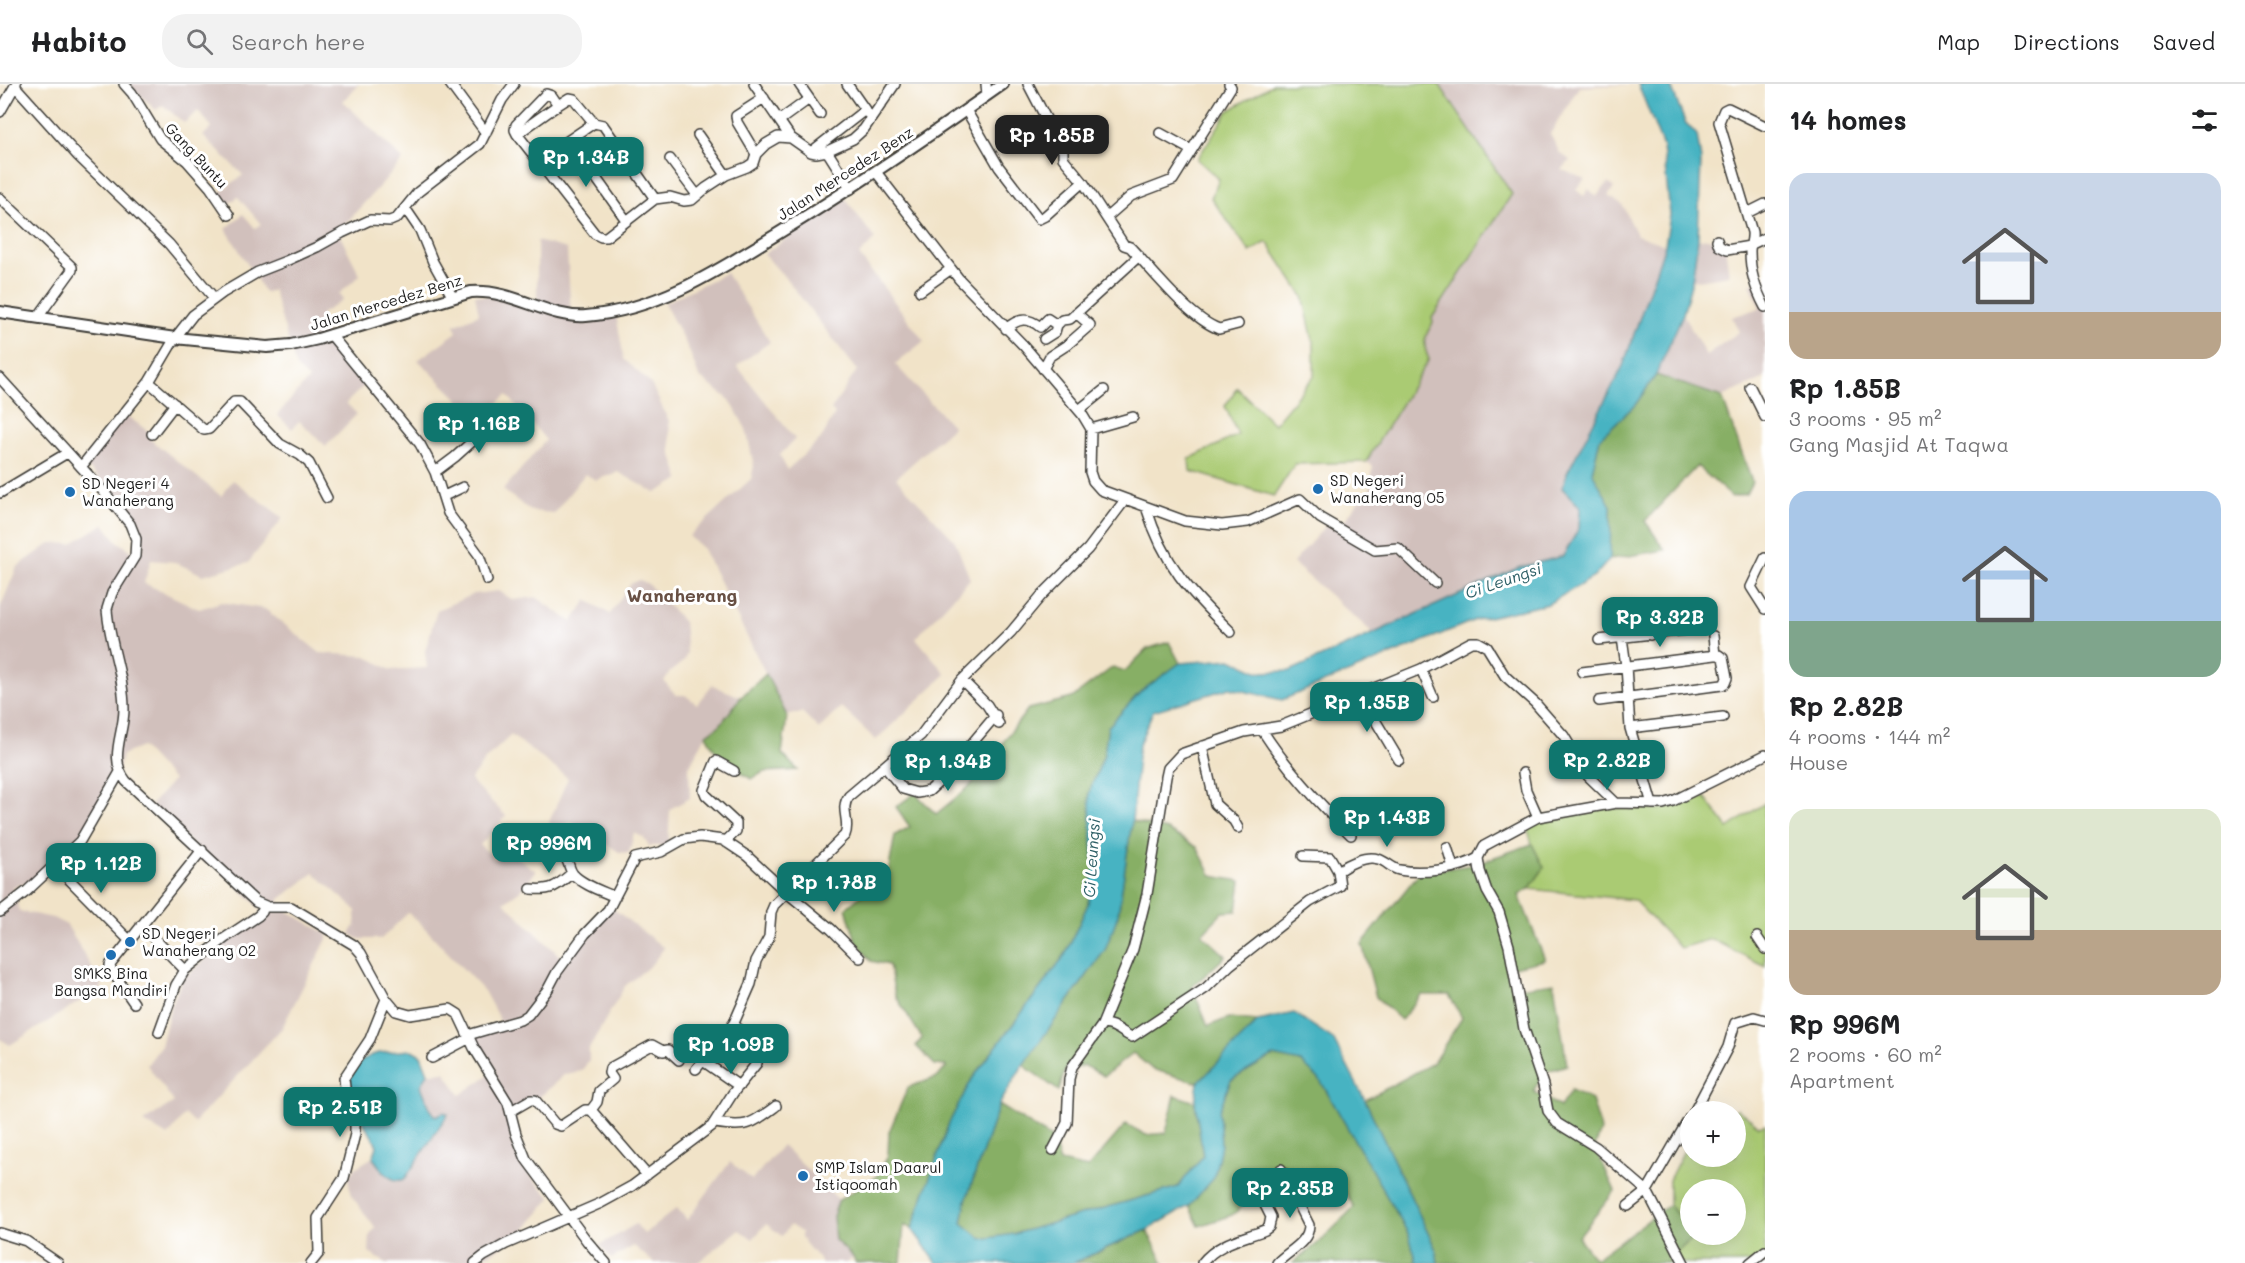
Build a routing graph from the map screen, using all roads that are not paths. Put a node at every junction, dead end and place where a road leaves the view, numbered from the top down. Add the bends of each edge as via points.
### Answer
1 (124, 84) edge
2 (450, 84) edge
3 (514, 84) edge
4 (754, 84) edge
5 (799, 84) edge
6 (847, 84) edge
7 (896, 84) edge
8 (1003, 84) edge
9 (1028, 84) edge
10 (1229, 84) edge
11 (15, 85) edge
12 (987, 89) edge
13 (764, 98) junction
14 (809, 99) junction
15 (558, 105) junction
16 (865, 110) junction
17 (966, 110) junction
18 (0, 112) edge
19 (820, 114) dead end
20 (871, 119) junction
21 (780, 120) junction
22 (594, 123) junction
23 (1765, 126) edge
24 (486, 133) junction
25 (1160, 133) dead end
26 (517, 134) junction
27 (698, 135) dead end
28 (791, 138) junction
29 (569, 140) junction
30 (1191, 150) junction
31 (827, 151) junction
32 (811, 152) junction
33 (756, 154) junction
34 (670, 159) dead end
35 (538, 161) junction
36 (876, 172) junction
37 (726, 175) junction
38 (1083, 182) junction
39 (851, 189) junction
40 (696, 195) junction
41 (0, 198) edge
42 (655, 199) junction
43 (1765, 204) edge
44 (405, 208) junction
45 (1748, 213) junction
46 (229, 215) dead end
47 (1107, 218) junction
48 (626, 220) junction
49 (1765, 238) edge
50 (1718, 240) dead end
51 (1751, 245) junction
52 (1139, 256) junction
53 (951, 269) junction
54 (920, 291) dead end
55 (452, 296) junction
56 (214, 298) junction
57 (1765, 307) edge
58 (0, 312) edge
59 (1076, 313) junction
60 (38, 317) junction
61 (1238, 324) dead end
62 (1057, 325) junction
63 (1006, 329) junction
64 (331, 335) junction
65 (175, 338) junction
66 (1044, 339) dead end
67 (1043, 369) junction
68 (0, 378) edge
69 (149, 382) junction
70 (1750, 387) dead end
71 (1104, 390) dead end
72 (175, 404) junction
73 (1079, 410) junction
74 (505, 412) dead end
75 (1133, 417) dead end
76 (1765, 417) edge
77 (1091, 429) junction
78 (152, 434) dead end
79 (67, 453) junction
80 (81, 468) junction
81 (435, 472) junction
82 (463, 488) dead end
83 (0, 493) edge
84 (444, 496) junction
85 (327, 498) dead end
86 (1125, 500) junction
87 (1146, 507) junction
88 (1765, 558) edge
89 (487, 579) dead end
90 (1435, 583) dead end
91 (1765, 608) edge
92 (1633, 609) dead end
93 (1647, 612) dead end
94 (1695, 629) dead end
95 (1231, 633) dead end
96 (1650, 635) junction
97 (1713, 636) dead end
98 (1622, 639) junction
99 (1599, 640) dead end
100 (1715, 655) junction
101 (1626, 666) junction
102 (1421, 669) junction
103 (1582, 672) dead end
104 (962, 680) junction
105 (1359, 693) junction
106 (1433, 697) dead end
107 (1628, 697) junction
108 (1599, 701) dead end
109 (1723, 717) dead end
110 (1630, 728) junction
111 (1262, 730) junction
112 (1202, 746) junction
113 (1765, 755) edge
114 (1399, 760) dead end
115 (885, 767) junction
116 (734, 771) dead end
117 (120, 772) junction
118 (1523, 773) dead end
119 (1616, 803) junction
120 (1652, 804) junction
121 (1538, 817) junction
122 (1238, 828) dead end
123 (1351, 835) dead end
124 (577, 841) dead end
125 (725, 842) junction
126 (1447, 847) dead end
127 (201, 850) junction
128 (536, 852) dead end
129 (565, 856) junction
130 (1303, 856) dead end
131 (1478, 858) junction
132 (55, 865) junction
133 (1453, 867) junction
134 (1338, 871) junction
135 (572, 873) junction
136 (531, 890) dead end
137 (786, 892) junction
138 (615, 897) junction
139 (264, 906) junction
140 (0, 912) edge
141 (141, 925) junction
142 (1757, 937) dead end
143 (129, 940) junction
144 (1765, 948) edge
145 (860, 958) dead end
146 (185, 970) junction
147 (386, 999) junction
148 (134, 1004) dead end
149 (1765, 1020) edge
150 (734, 1023) junction
151 (1102, 1025) junction
152 (159, 1032) dead end
153 (469, 1036) junction
154 (432, 1058) dead end
155 (679, 1060) dead end
156 (703, 1061) junction
157 (696, 1069) dead end
158 (739, 1086) junction
159 (1700, 1101) edge
160 (776, 1106) dead end
161 (591, 1110) junction
162 (511, 1111) junction
163 (715, 1123) junction
164 (1680, 1134) edge
165 (1053, 1150) dead end
166 (1281, 1169) dead end
167 (647, 1175) junction
168 (1647, 1191) junction
169 (1261, 1197) dead end
170 (1628, 1206) dead end
171 (570, 1217) junction
172 (0, 1233) edge
173 (1765, 1251) edge
174 (58, 1263) edge
175 (311, 1263) edge
176 (475, 1263) edge
177 (606, 1263) edge
178 (1202, 1263) edge
179 (1277, 1263) edge
180 (1684, 1263) edge
181 (1750, 1263) edge

1 - 46 street, Gang Buntu via 160,139 210,187
2 - 24 street
3 - 24 street
4 - 13 street
5 - 14 street
6 - 16 street
7 - 20 street
8 - 12 main road, Jalan Mercedez Benz
9 - 38 street via 1063,158
10 - 30 street via 1231,87
11 - 18 street
11 - 56 street via 84,162 169,244
12 - 17 main road, Jalan Mercedez Benz
13 - 21 street
13 - 33 street via 736,116
14 - 19 street
14 - 21 street
15 - 22 street via 574,99
15 - 26 street
15 - 26 street via 548,95 540,98 516,125
16 - 20 street
16 - 32 street
17 - 36 main road, Jalan Mercedez Benz
17 - 38 street via 999,167 1037,217 1042,219
20 - 31 street via 853,139
21 - 28 street
22 - 29 street
22 - 42 street via 603,125
23 - 45 street via 1728,108 1719,122
24 - 44 street via 473,150 435,177
25 - 30 street
26 - 35 street
27 - 37 street
28 - 32 street
28 - 33 street via 772,140
29 - 35 street
29 - 48 street
30 - 47 street via 1173,180 1131,196
31 - 32 street
31 - 39 street
33 - 37 street via 756,160 747,168
34 - 40 street
35 - 48 street via 595,234 606,237
36 - 39 main road, Jalan Mercedez Benz
36 - 53 street
37 - 40 street
38 - 47 street
39 - 55 main road, Jalan Mercedez Benz via 736,259 647,304 576,316 497,293
40 - 42 street via 689,201 675,197
41 - 60 street via 72,267
42 - 48 street
43 - 45 street
44 - 55 street
44 - 56 street via 394,219 370,220 342,232
45 - 51 street
47 - 52 street via 1124,245
49 - 51 street
50 - 51 street via 1725,250
51 - 57 street via 1752,277
52 - 59 street
52 - 61 street via 1175,296 1211,326 1219,329
53 - 54 street
53 - 63 street
55 - 64 main road, Jalan Mercedez Benz
56 - 65 street via 193,315
58 - 60 main road, Jalan Mercedez Benz
59 - 62 street
59 - 67 street via 1090,325 1050,356
60 - 65 main road, Jalan Mercedez Benz
62 - 63 street via 1050,319 1040,327 1022,319
62 - 66 street via 1055,332
63 - 67 street
64 - 65 main road, Jalan Mercedez Benz via 267,347
64 - 81 street via 412,434
65 - 69 street
67 - 73 street
68 - 79 street
69 - 72 street
69 - 80 street
70 - 76 street
71 - 73 street
72 - 78 street
72 - 85 street via 206,430 234,402 240,402 280,444 309,463
73 - 77 street
74 - 81 street
75 - 77 street
77 - 86 street via 1091,477 1101,490
79 - 80 street
79 - 83 street
80 - 117 street via 126,518 136,539 135,556 108,604 124,711 117,748
81 - 84 street
82 - 84 street
84 - 89 street via 453,521 479,555
86 - 87 street
86 - 104 street via 1088,549
87 - 90 street via 1185,522 1229,525 1248,522 1300,499 1323,519 1375,550 1399,549
87 - 95 street via 1161,549 1177,575
88 - 91 street via 1751,587
92 - 98 street via 1619,614
93 - 96 street
94 - 96 street
96 - 98 street
97 - 100 street
98 - 99 street
98 - 101 street
100 - 101 street
100 - 107 street via 1723,658 1724,684
101 - 103 street
101 - 107 street
102 - 105 street
102 - 106 street
102 - 119 street via 1472,642 1487,647 1505,676 1564,736 1588,777
104 - 115 street via 921,735
104 - 115 street via 998,720 929,791 903,789
105 - 111 street via 1277,728
105 - 114 street
107 - 108 street
107 - 110 street
109 - 110 street
110 - 120 street
111 - 112 street
111 - 123 street via 1316,801
112 - 122 street via 1215,804
112 - 151 street via 1181,754 1168,768 1141,922
113 - 120 street via 1673,801
115 - 137 street via 846,800 845,835
116 - 125 street via 716,761 704,790 736,823 736,831
117 - 127 street
117 - 132 street via 80,841
118 - 121 street
119 - 120 street
119 - 121 street
121 - 131 street via 1484,846
124 - 129 street
125 - 137 street via 747,856
125 - 138 street via 684,839 661,852 637,857
126 - 133 street
127 - 139 street
127 - 141 street
128 - 129 street via 544,856 558,852
129 - 135 street
130 - 134 street via 1330,857
131 - 133 street
131 - 168 street via 1509,946 1524,1029 1548,1111 1557,1123 1596,1147
132 - 140 street
132 - 143 street
133 - 134 street via 1401,870 1368,858
134 - 151 street via 1340,886 1310,902 1197,995 1132,1037
135 - 136 street via 553,888
135 - 138 street
137 - 145 street
137 - 150 street via 772,909 769,937
138 - 153 street via 525,1018
139 - 146 street via 258,916
139 - 147 street via 291,907 354,945
141 - 143 street
141 - 146 street
142 - 144 street
143 - 148 street via 110,968
146 - 152 street
147 - 153 street via 392,1008 404,1014 454,1010
147 - 175 street via 370,1039 344,1078 355,1134 344,1178 318,1218 319,1253
149 - 159 street via 1754,1017 1735,1023 1728,1047
150 - 156 street
150 - 158 street via 757,1063
151 - 165 street via 1072,1067 1067,1123
153 - 154 street
153 - 162 street
155 - 161 street via 668,1050 652,1045 624,1059 610,1068 614,1079 599,1091
156 - 157 street
156 - 158 street
158 - 163 street
160 - 163 street via 744,1126
161 - 162 street via 561,1126 532,1099
161 - 167 street
162 - 171 street via 526,1160
163 - 167 street
164 - 168 street
166 - 179 street via 1309,1230
167 - 171 street via 621,1193
168 - 170 street
168 - 180 street
169 - 178 street via 1271,1217 1269,1227 1217,1249
171 - 176 street
171 - 177 street
172 - 174 street via 26,1241
173 - 181 street

